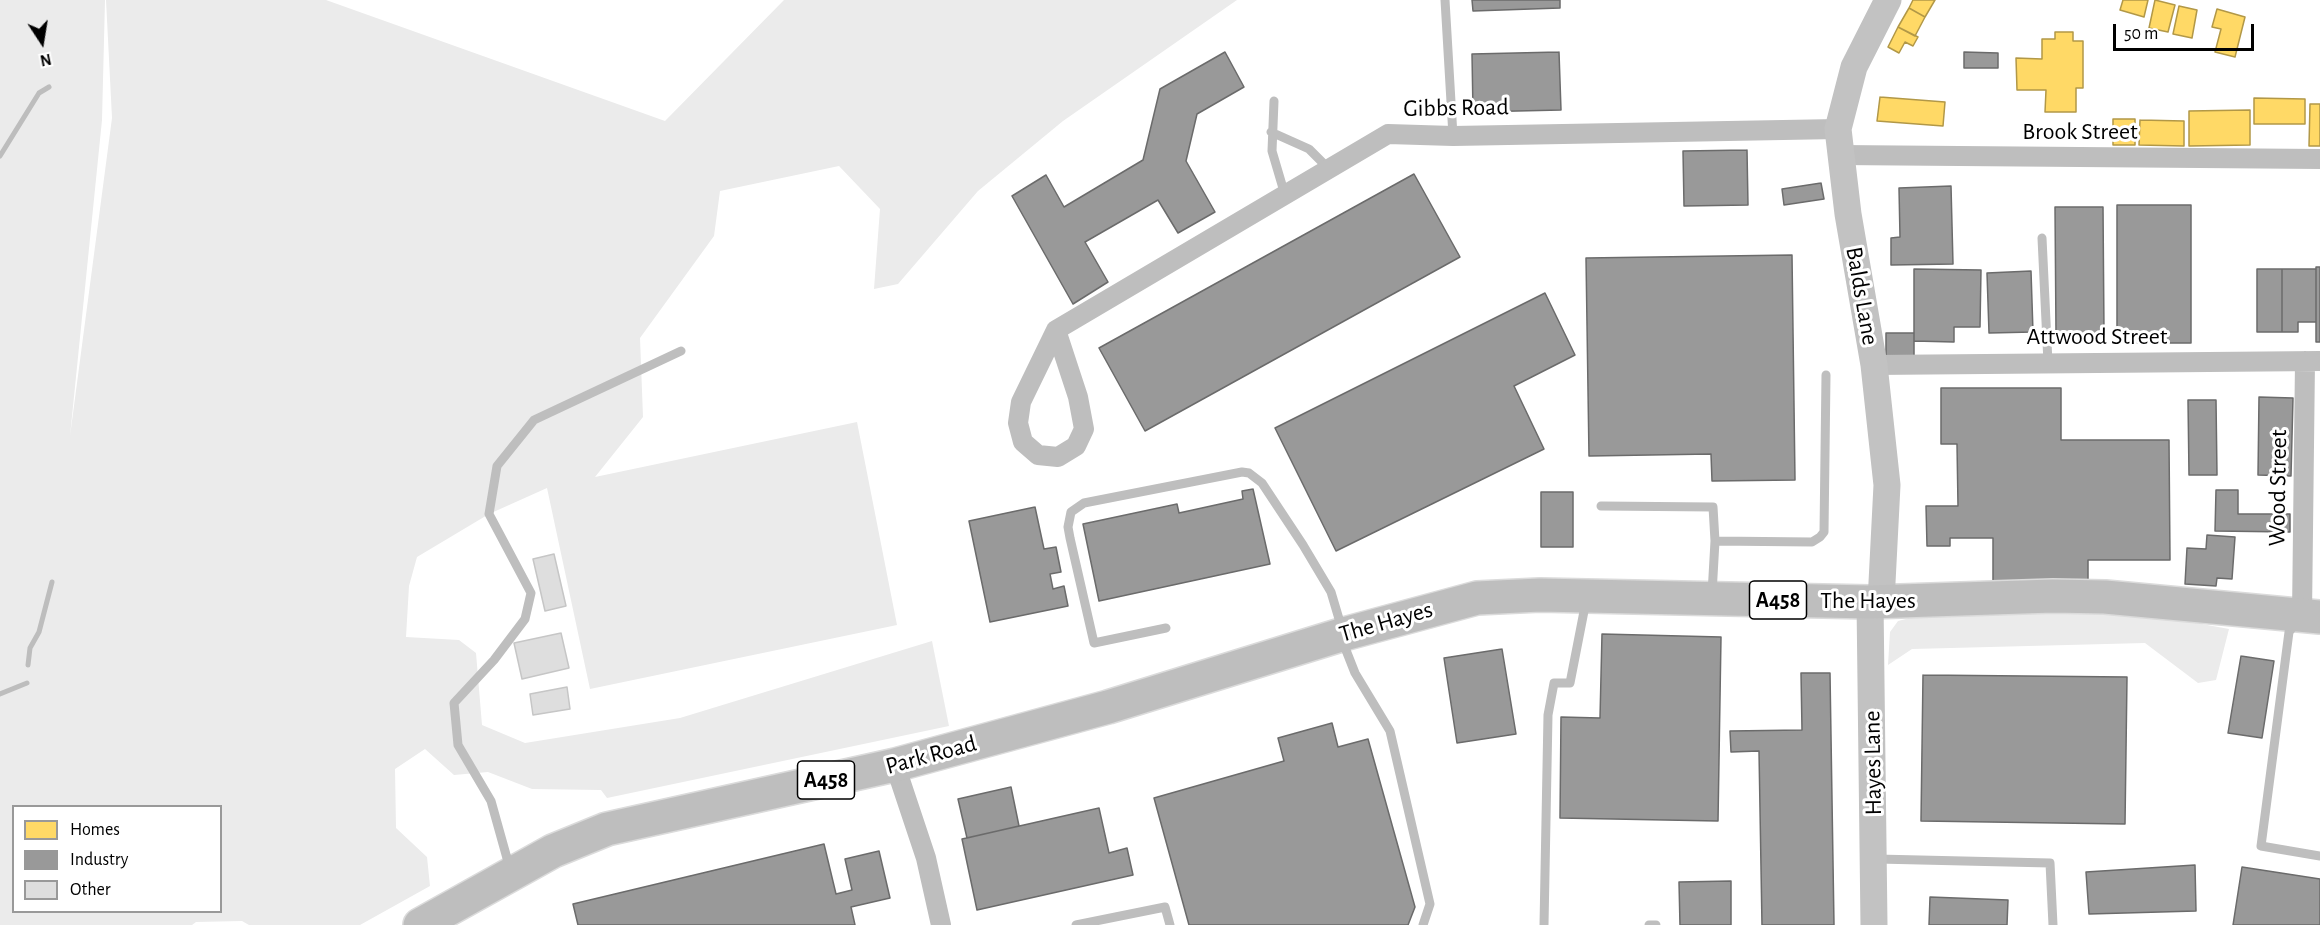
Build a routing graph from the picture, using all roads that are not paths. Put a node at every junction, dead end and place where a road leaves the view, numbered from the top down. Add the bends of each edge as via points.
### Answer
1 (1445, 0) edge
2 (1888, 0) edge
3 (1274, 100) dead end
4 (1271, 132) junction
5 (1453, 136) junction
6 (1839, 142) junction
7 (2320, 159) edge
8 (1329, 169) junction
9 (1285, 195) junction
10 (2042, 238) dead end
11 (1056, 330) junction
12 (681, 351) dead end
13 (2313, 361) edge
14 (2048, 363) junction
15 (1874, 365) junction
16 (1826, 375) dead end
17 (1601, 506) dead end
18 (1715, 541) junction
19 (1587, 595) junction
20 (1712, 599) junction
21 (1876, 602) junction
22 (2311, 616) edge
23 (1166, 628) dead end
24 (1342, 634) junction
25 (1245, 664) joint
26 (895, 765) junction
27 (2320, 856) edge
28 (1875, 859) junction
29 (512, 874) junction
30 (420, 925) edge
31 (941, 925) edge
32 (1076, 925) edge
33 (1170, 925) edge
34 (1423, 925) edge
35 (1544, 925) edge
36 (1649, 925) edge
37 (1656, 925) edge
38 (1874, 925) edge
39 (2053, 925) edge

1 - 5 lane
2 - 6 street, Balds Lane via 1854,68
3 - 4 lane
4 - 8 lane via 1309,149
4 - 9 lane via 1272,152
5 - 6 street, Gibbs Road via 1514,133
5 - 8 street, Gibbs Road via 1388,134
6 - 7 street, Brook Street
6 - 15 street, Balds Lane
8 - 9 street, Gibbs Road
9 - 11 street, Gibbs Road
10 - 14 lane
11 - 11 street via 1021,402 1018,423 1023,442 1038,455 1058,457 1076,446 1083,429 1078,397
12 - 29 lane via 534,420 497,466 489,514 531,593 525,619 454,703 458,745 491,801
13 - 14 street, Attwood Street
13 - 22 street, Wood Street
14 - 15 street, Attwood Street
15 - 21 street, Balds Lane via 1887,485
16 - 18 lane via 1824,532 1812,542
17 - 18 lane via 1713,507
18 - 20 lane
19 - 20 highway, The Hayes / A458
19 - 24 highway, The Hayes / A458 via 1477,598
19 - 35 lane via 1570,683 1554,683 1548,715
20 - 21 highway, The Hayes / A458
21 - 22 highway, The Hayes / A458 via 2105,597
21 - 28 street, Hayes Lane
22 - 27 lane via 2289,632 2261,846
23 - 24 lane via 1094,643 1070,537 1071,512 1084,503 1242,472 1262,483 1303,545 1331,592
24 - 25 highway, The Hayes / A458
24 - 34 lane via 1355,673 1390,731 1430,904
25 - 26 highway, Park Road / A458 via 1108,707
26 - 29 highway, Park Road / A458 via 607,829
26 - 31 street via 926,858
28 - 38 street, Hayes Lane
28 - 39 lane via 2050,863
29 - 30 highway, Park Road / A458
32 - 33 lane via 1165,907
36 - 37 lane

